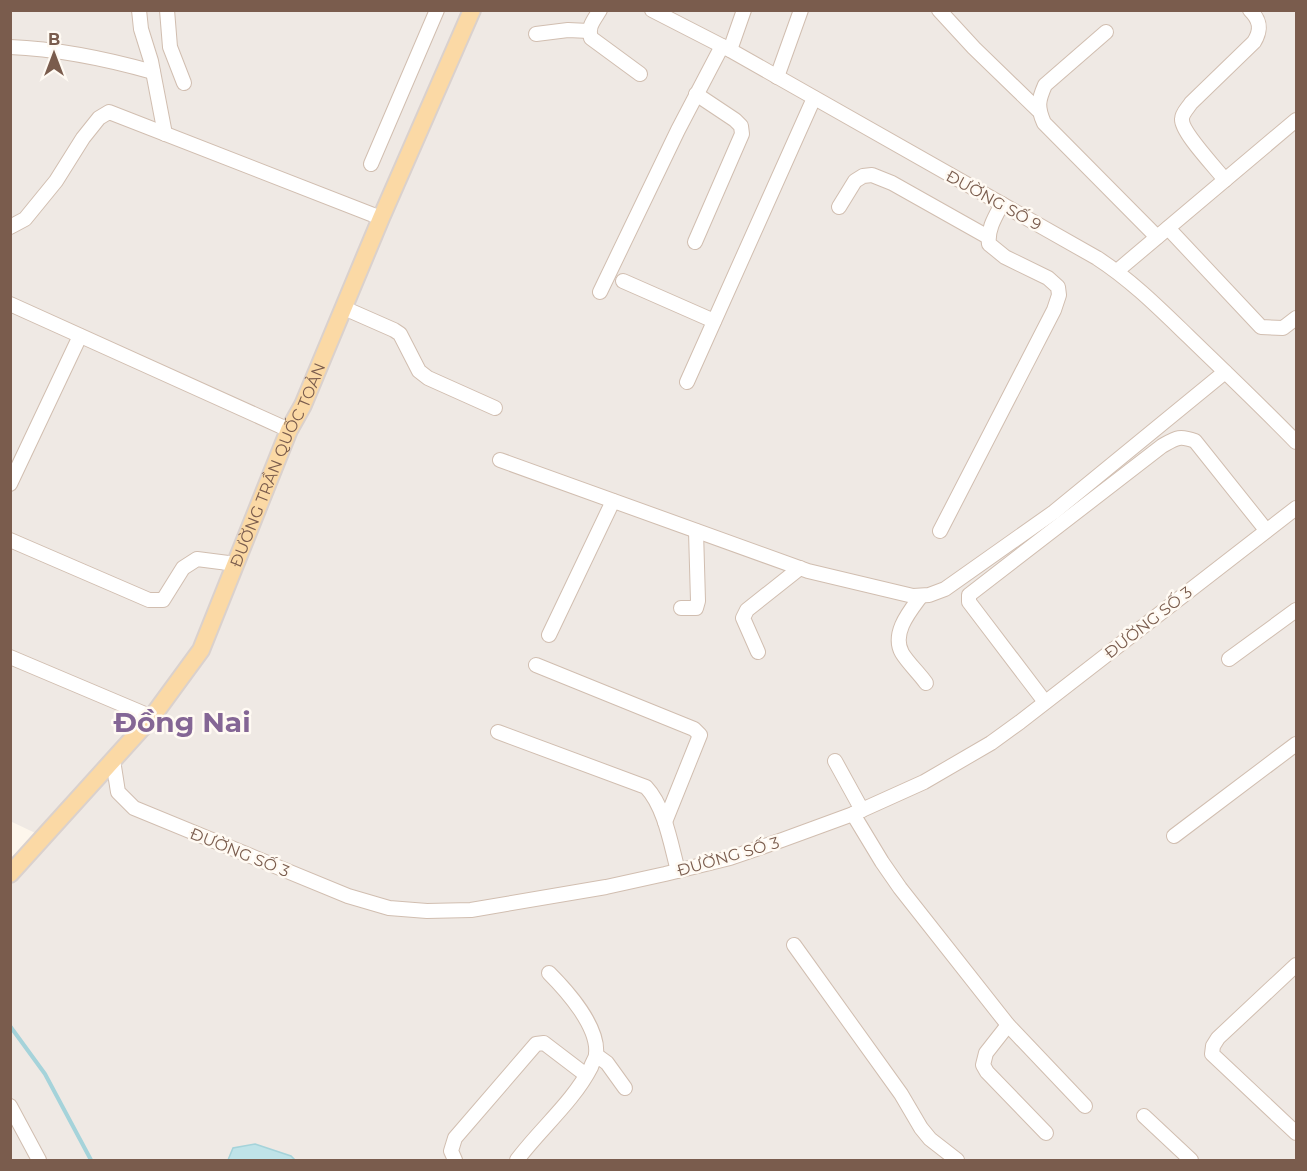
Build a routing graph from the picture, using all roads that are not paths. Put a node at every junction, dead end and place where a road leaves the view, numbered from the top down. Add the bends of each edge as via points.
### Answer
1 (139, 10) edge
2 (167, 10) edge
3 (437, 10) edge
4 (472, 10) edge
5 (600, 10) edge
6 (652, 10) edge
7 (744, 10) edge
8 (801, 10) edge
9 (939, 10) edge
10 (1250, 10) edge
11 (589, 31) junction
12 (1106, 32) dead end
13 (536, 34) dead end
14 (10, 47) edge
15 (726, 48) junction
16 (153, 72) junction
17 (640, 74) dead end
18 (777, 77) junction
19 (184, 83) dead end
20 (696, 94) junction
21 (814, 98) junction
22 (1038, 110) junction
23 (1296, 120) edge
24 (165, 134) junction
25 (371, 164) dead end
26 (1225, 180) junction
27 (1002, 204) junction
28 (838, 207) dead end
29 (381, 218) junction
30 (10, 228) edge
31 (1168, 228) junction
32 (988, 237) junction
33 (1157, 237) junction
34 (695, 242) dead end
35 (1117, 271) junction
36 (622, 281) dead end
37 (600, 292) dead end
38 (10, 304) edge
39 (344, 308) junction
40 (1296, 318) edge
41 (714, 321) junction
42 (80, 336) junction
43 (1226, 372) junction
44 (687, 382) dead end
45 (495, 408) dead end
46 (289, 430) junction
47 (1296, 442) edge
48 (500, 460) dead end
49 (10, 484) edge
50 (613, 501) junction
51 (1296, 508) edge
52 (1266, 530) junction
53 (696, 531) junction
54 (940, 531) dead end
55 (10, 540) edge
56 (236, 564) junction
57 (800, 568) junction
58 (921, 596) junction
59 (681, 608) dead end
60 (1296, 610) edge
61 (549, 634) dead end
62 (758, 652) dead end
63 (10, 657) edge
64 (1229, 659) dead end
65 (536, 666) dead end
66 (926, 683) dead end
67 (1045, 702) junction
68 (152, 717) junction
69 (498, 732) dead end
70 (1296, 744) edge
71 (113, 760) junction
72 (835, 762) dead end
73 (858, 812) junction
74 (664, 822) junction
75 (1174, 836) dead end
76 (678, 871) junction
77 (10, 874) edge
78 (794, 945) dead end
79 (1296, 965) edge
80 (549, 973) dead end
81 (1008, 1025) junction
82 (596, 1055) junction
83 (586, 1076) junction
84 (625, 1088) dead end
85 (10, 1106) edge
86 (1085, 1106) dead end
87 (1144, 1116) dead end
88 (1295, 1127) edge
89 (1046, 1133) dead end
90 (39, 1161) edge
91 (455, 1161) edge
92 (517, 1161) edge
93 (957, 1161) edge
94 (1191, 1161) edge

1 - 16 street
2 - 19 street via 170,48
3 - 25 street
4 - 29 main road, ĐƯỜNG TRẦN QUỐC TOẢN
5 - 11 street
6 - 15 street, ĐƯỜNG SỐ 9
7 - 15 street
8 - 18 street
9 - 22 street
10 - 26 street via 1257,17 1258,36 1191,103 1181,121
11 - 13 street
11 - 17 street via 591,38
12 - 22 street via 1045,85
14 - 16 street via 35,48
15 - 18 street, ĐƯỜNG SỐ 9
15 - 20 street
16 - 24 street
18 - 21 street, ĐƯỜNG SỐ 9
20 - 34 street via 735,120 742,134
20 - 37 street
21 - 27 street, ĐƯỜNG SỐ 9
21 - 41 street
22 - 33 street via 1044,123
23 - 26 street
24 - 29 street
24 - 30 street via 109,112 99,118 56,181 25,219
26 - 31 street
27 - 32 street
27 - 35 street, ĐƯỜNG SỐ 9
28 - 32 street via 855,181 872,175
29 - 39 main road, ĐƯỜNG TRẦN QUỐC TOẢN
31 - 33 street
31 - 40 street via 1261,327 1283,328
32 - 54 street via 989,244 1005,256 1048,278 1058,287 1059,295
33 - 35 street
35 - 43 street, ĐƯỜNG SỐ 9
36 - 41 street
38 - 42 street
39 - 45 street via 400,334 428,378
39 - 46 main road, ĐƯỜNG TRẦN QUỐC TOẢN
41 - 44 street
42 - 46 street
42 - 49 street
43 - 47 street, ĐƯỜNG SỐ 9
43 - 58 street via 1054,512 945,589
46 - 56 main road, ĐƯỜNG TRẦN QUỐC TOẢN
48 - 50 street
50 - 53 street
50 - 61 street
51 - 52 street, ĐƯỜNG SỐ 3
52 - 67 street, ĐƯỜNG SỐ 3
52 - 67 street via 1195,441 1178,437 969,595 969,602
53 - 57 street
53 - 59 street via 698,601 696,608
55 - 56 street via 149,600 162,600 183,568 197,559
56 - 68 main road, ĐƯỜNG TRẦN QUỐC TOẢN via 201,650
57 - 58 street
57 - 62 street via 742,618
58 - 66 street via 903,622 900,641 901,651
60 - 64 street
63 - 68 street
65 - 74 street via 694,729 700,735
67 - 73 street, ĐƯỜNG SỐ 3 via 991,743 951,767
68 - 71 main road, ĐƯỜNG TRẦN QUỐC TOẢN
69 - 74 street via 646,787 655,796
70 - 75 street
71 - 76 street, ĐƯỜNG SỐ 3 via 118,792 134,808 348,896 389,908 471,910
71 - 77 main road, ĐƯỜNG TRẦN QUỐC TOẢN
72 - 73 street
73 - 76 street, ĐƯỜNG SỐ 3 via 730,858
73 - 81 street via 882,862 900,888
74 - 76 street
78 - 93 street via 901,1094 923,1131
79 - 88 street via 1218,1038 1212,1054
80 - 82 street via 567,991 593,1031
81 - 86 street
81 - 89 street via 986,1053 983,1065
82 - 83 street
82 - 84 street
83 - 91 street via 544,1042 536,1044 455,1138 451,1151
83 - 92 street
85 - 90 street
87 - 94 street

